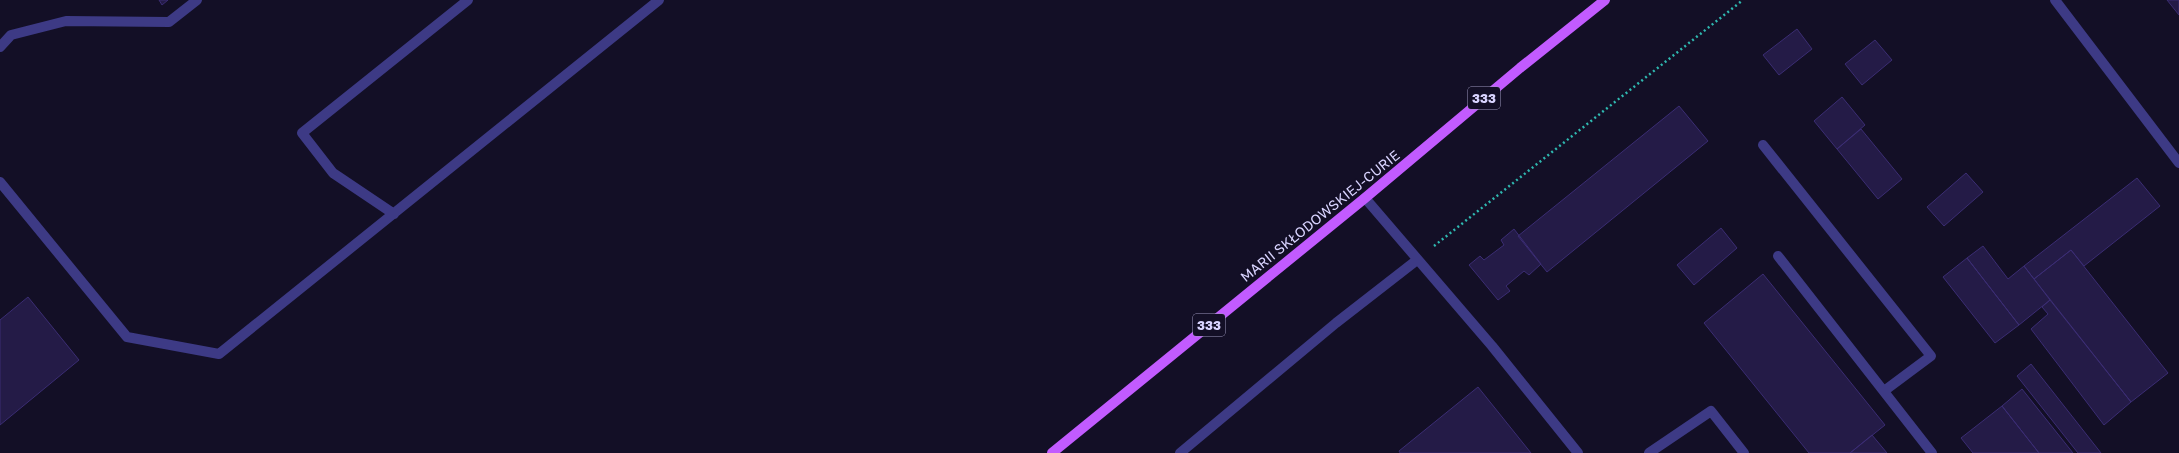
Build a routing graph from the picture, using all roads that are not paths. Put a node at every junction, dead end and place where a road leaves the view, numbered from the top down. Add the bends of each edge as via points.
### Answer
1 (196, 0) edge
2 (468, 0) edge
3 (659, 0) edge
4 (1605, 0) edge
5 (2054, 0) edge
6 (0, 48) edge
7 (1763, 145) dead end
8 (2179, 162) edge
9 (0, 182) edge
10 (1365, 198) junction
11 (394, 214) junction
12 (1778, 256) dead end
13 (1417, 260) junction
14 (1884, 391) junction
15 (1052, 453) edge
16 (1180, 453) edge
17 (1578, 453) edge
18 (1649, 453) edge
19 (1744, 453) edge
20 (1932, 453) edge

1 - 6 lane via 169,22 66,21 11,35
2 - 11 lane via 302,133 333,173
3 - 11 lane
4 - 10 main road, MARII SKŁODOWSKIEJ-CURIE / 333
5 - 8 lane
7 - 14 lane via 1931,356
9 - 11 lane via 126,337 219,354
10 - 13 lane
10 - 15 main road, MARII SKŁODOWSKIEJ-CURIE / 333
12 - 14 lane
13 - 16 lane via 1336,323
13 - 17 lane via 1492,346
14 - 20 lane
18 - 19 lane via 1711,411

